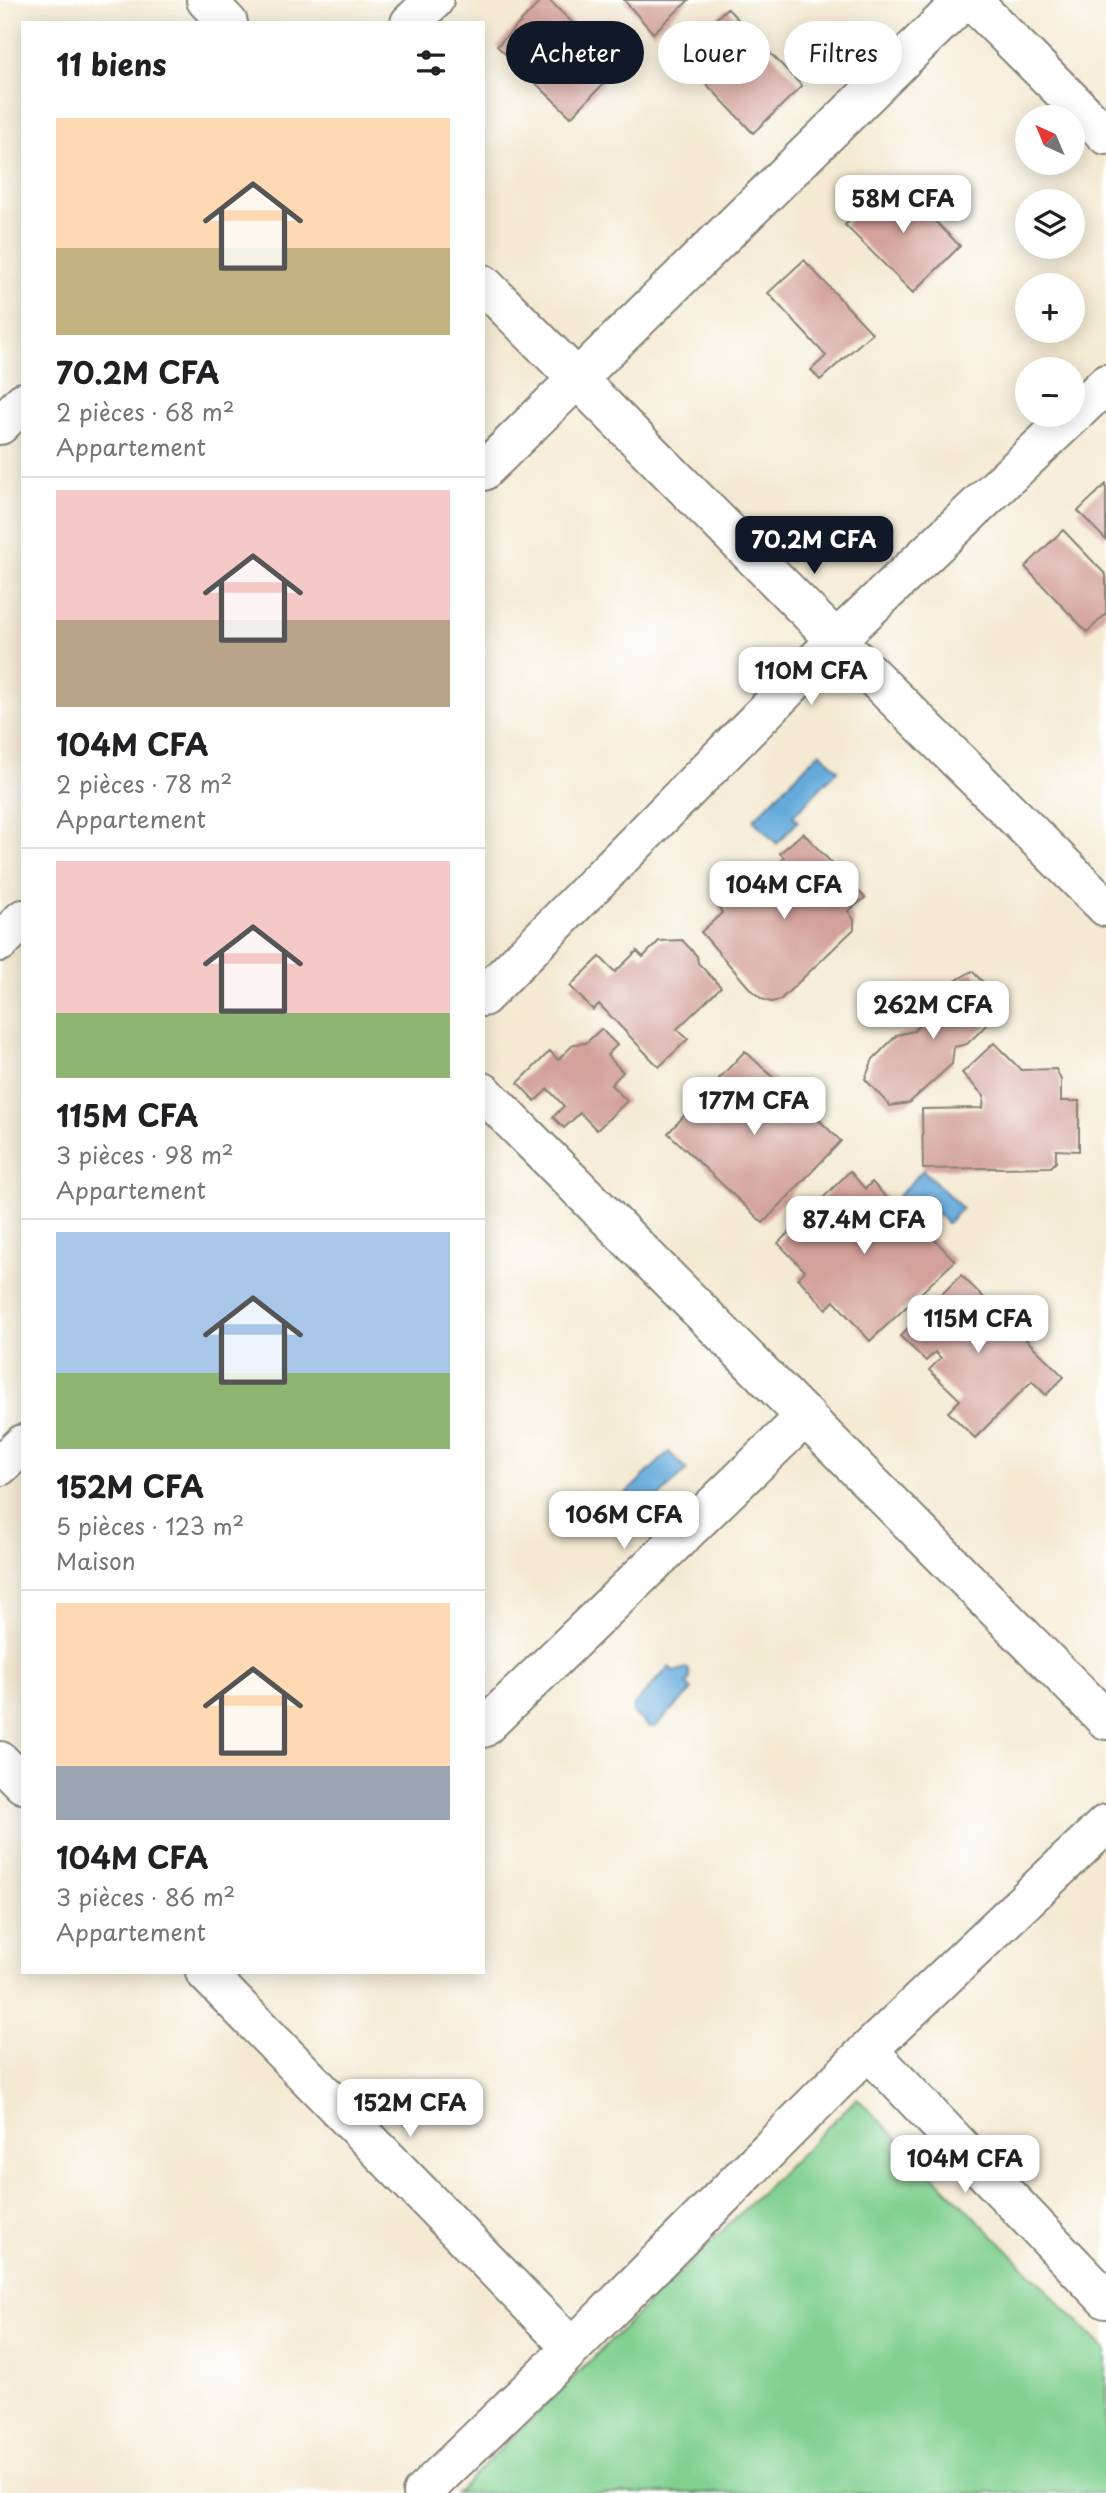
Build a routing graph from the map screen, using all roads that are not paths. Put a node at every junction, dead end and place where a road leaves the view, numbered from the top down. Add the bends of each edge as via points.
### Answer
1 (206, 0) edge
2 (434, 0) edge
3 (964, 0) edge
4 (971, 0) edge
5 (226, 21) edge
6 (413, 21) edge
7 (1106, 135) edge
8 (485, 286) edge
9 (576, 380) junction
10 (1106, 384) edge
11 (21, 404) edge
12 (0, 425) edge
13 (485, 469) edge
14 (836, 639) junction
15 (1106, 907) edge
16 (21, 921) edge
17 (0, 942) edge
18 (485, 995) edge
19 (485, 1094) edge
20 (806, 1416) junction
21 (21, 1446) edge
22 (0, 1466) edge
23 (1106, 1720) edge
24 (485, 1726) edge
25 (0, 1760) edge
26 (21, 1782) edge
27 (1106, 1824) edge
28 (218, 1976) edge
29 (868, 2050) junction
30 (1106, 2299) edge
31 (572, 2348) junction
32 (422, 2493) edge

1 - 5 street
2 - 6 street
3 - 9 street
4 - 7 street
8 - 9 street
9 - 13 street
9 - 14 street
10 - 14 street
11 - 12 street
14 - 15 street
14 - 18 street
16 - 17 street
19 - 20 street
20 - 23 street
20 - 24 street
21 - 22 street
25 - 26 street
27 - 29 street
28 - 31 street
29 - 30 street
29 - 31 street
31 - 32 street

